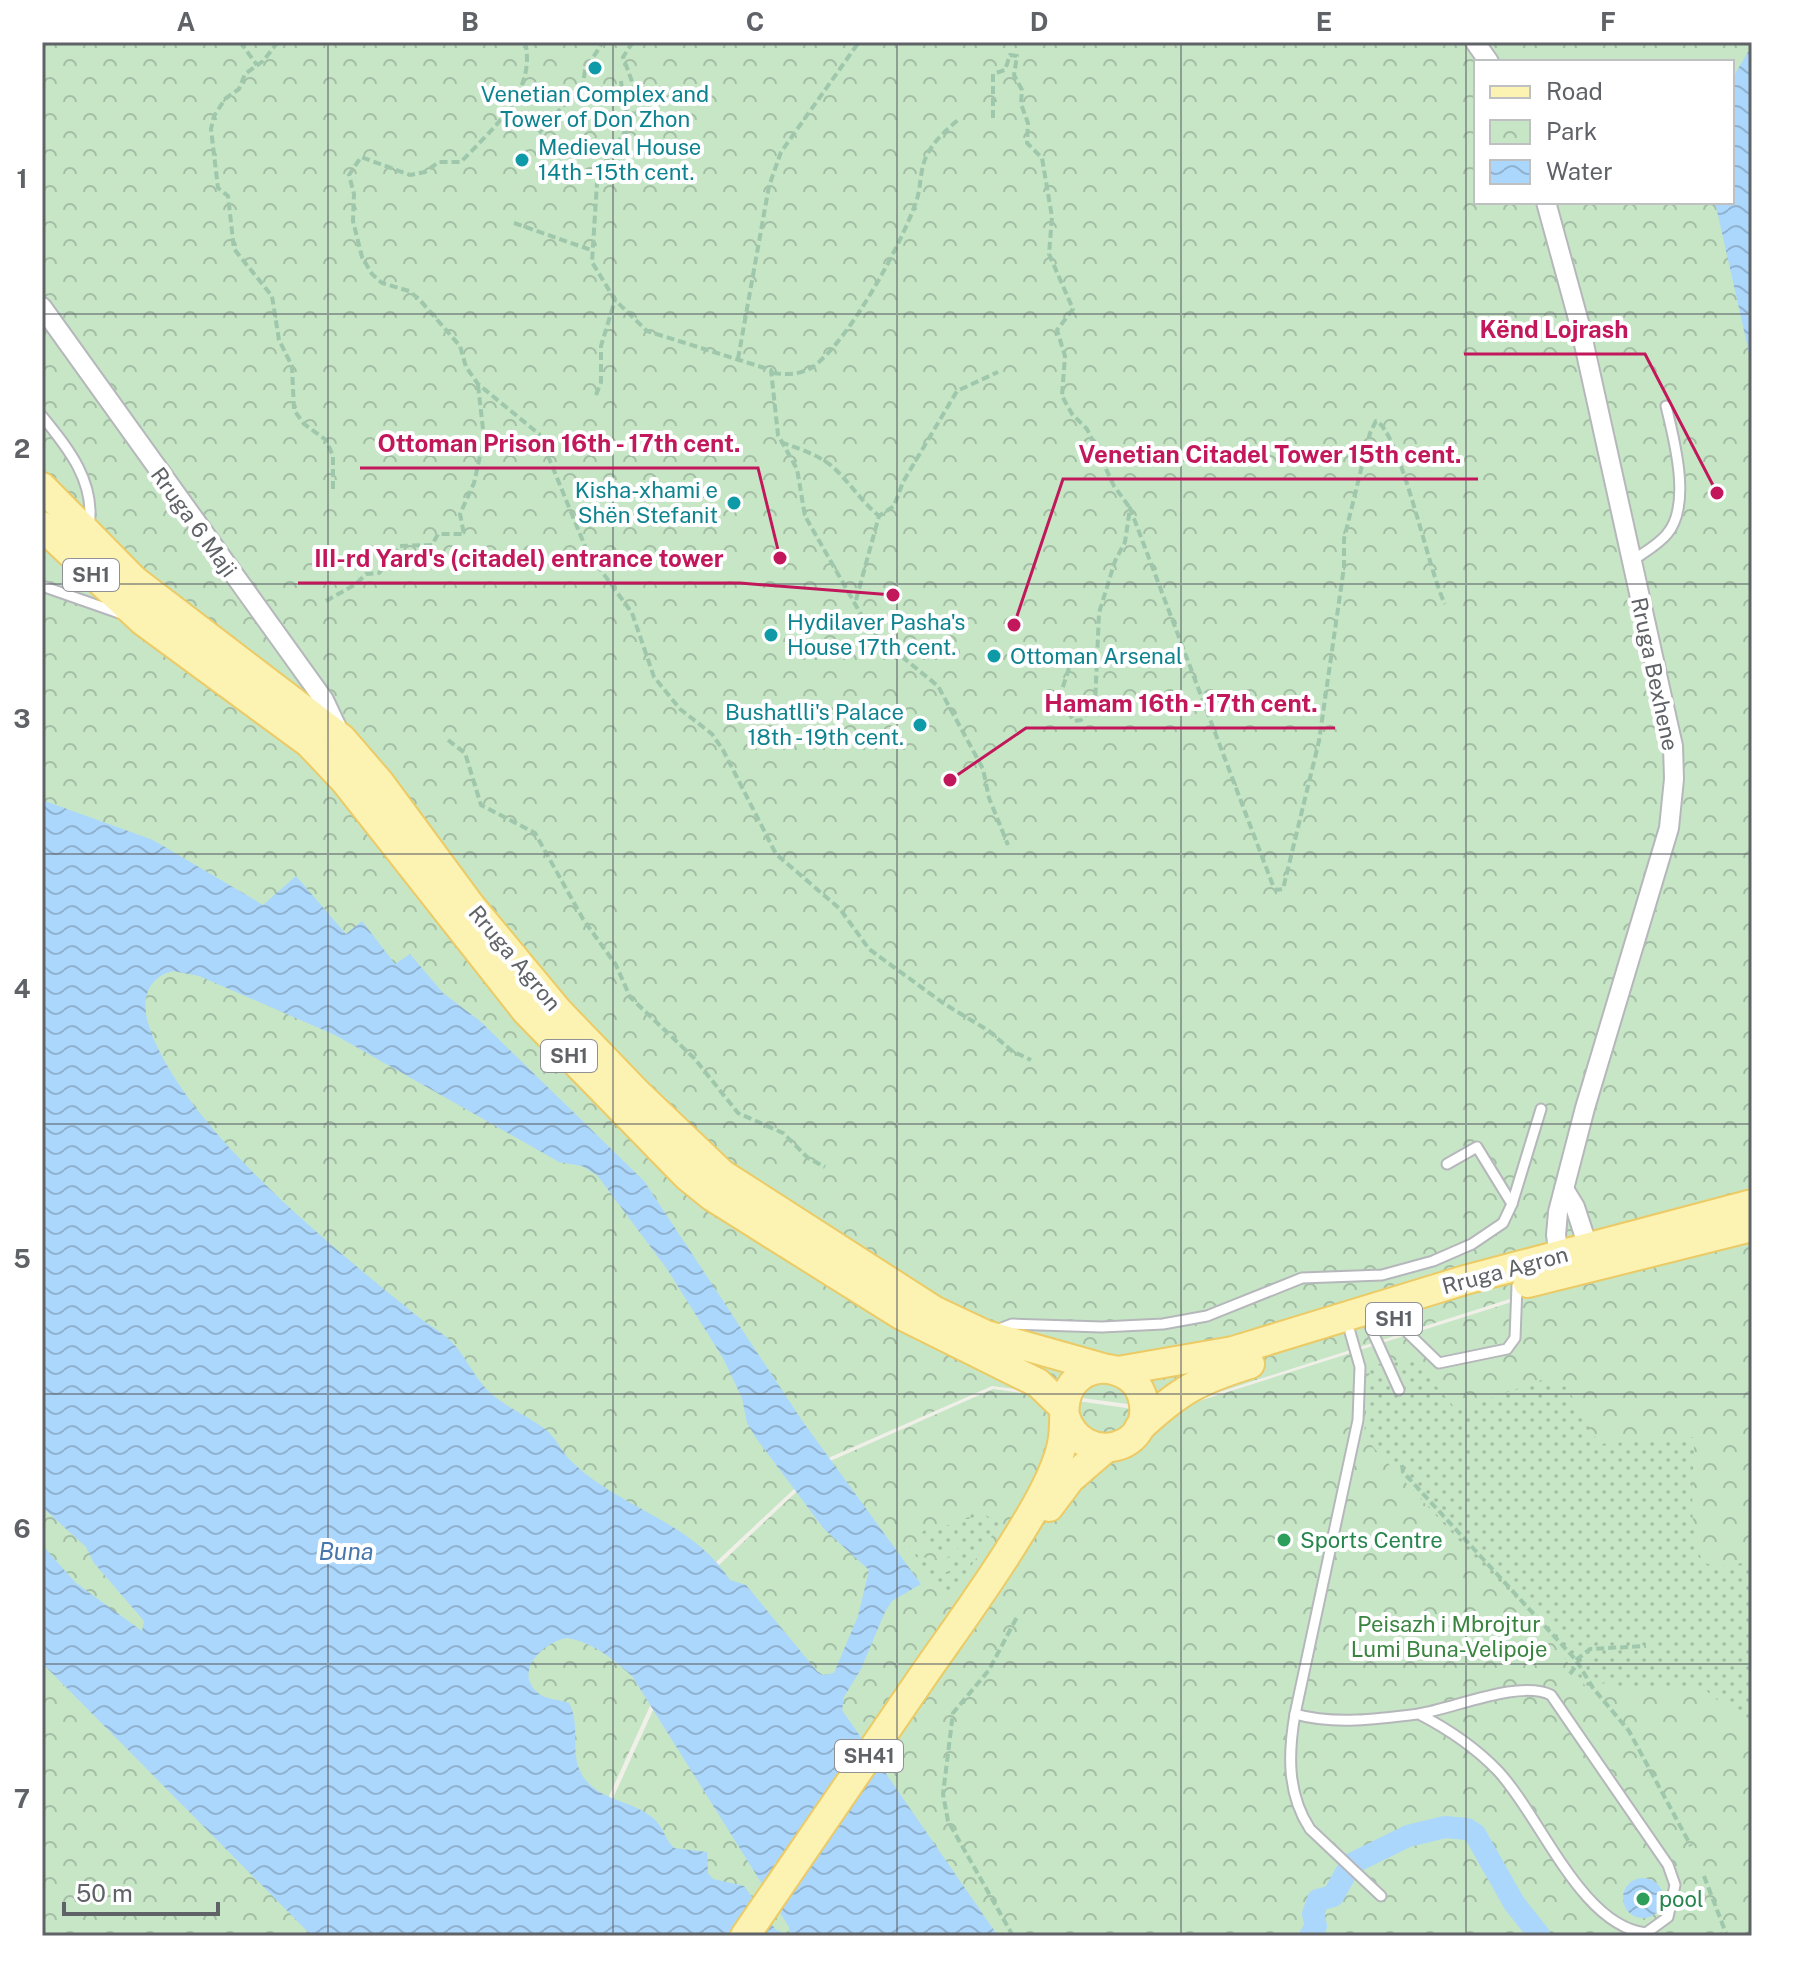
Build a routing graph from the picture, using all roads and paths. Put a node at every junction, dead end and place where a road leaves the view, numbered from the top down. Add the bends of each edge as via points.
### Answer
1 (240, 42) edge
2 (278, 42) edge
3 (525, 42) edge
4 (603, 42) edge
5 (633, 42) edge
6 (859, 42) edge
7 (1475, 42) edge
8 (1488, 60) edge
9 (257, 65) junction
10 (621, 81) dead end
11 (638, 114) junction
12 (993, 118) dead end
13 (958, 120) dead end
14 (539, 133) dead end
15 (1547, 204) edge
16 (514, 223) dead end
17 (591, 250) junction
18 (615, 300) junction
19 (42, 307) edge
20 (738, 359) junction
21 (998, 372) dead end
22 (773, 373) junction
23 (478, 384) junction
24 (596, 395) dead end
25 (1666, 406) dead end
26 (42, 416) edge
27 (781, 442) junction
28 (42, 487) edge
29 (333, 490) dead end
30 (1130, 508) junction
31 (879, 516) junction
32 (42, 526) edge
33 (87, 535) junction
34 (1632, 561) junction
35 (42, 586) edge
36 (856, 600) junction
37 (326, 601) dead end
38 (1445, 604) dead end
39 (143, 621) junction
40 (963, 651) dead end
41 (904, 656) junction
42 (1069, 668) dead end
43 (342, 739) junction
44 (448, 740) dead end
45 (1008, 845) dead end
46 (1031, 1060) dead end
47 (1541, 1109) dead end
48 (1447, 1164) dead end
49 (825, 1167) dead end
50 (1564, 1189) junction
51 (1512, 1204) junction
52 (1752, 1204) edge
53 (1752, 1227) edge
54 (1591, 1256) junction
55 (1560, 1264) junction
56 (1517, 1286) junction
57 (1401, 1317) junction
58 (1360, 1329) junction
59 (986, 1335) junction
60 (1111, 1370) junction
61 (1399, 1390) dead end
62 (1064, 1412) junction
63 (1139, 1428) junction
64 (1106, 1448) junction
65 (1402, 1465) dead end
66 (1020, 1534) junction
67 (1017, 1617) dead end
68 (1646, 1646) dead end
69 (1577, 1662) junction
70 (1570, 1674) dead end
71 (1295, 1714) junction
72 (1419, 1714) junction
73 (1691, 1846) dead end
74 (1704, 1876) dead end
75 (1710, 1893) junction
76 (1381, 1896) dead end
77 (1684, 1901) dead end
78 (1726, 1934) edge
79 (745, 1936) edge
80 (1013, 1936) edge
81 (1715, 1936) edge

1 - 9 path
2 - 9 path
3 - 23 path via 529,68 523,87 492,132 461,162 439,162 410,175 361,157 349,175 353,221 372,274 419,299 460,346
4 - 14 path via 585,70 583,84
5 - 11 path via 623,57 639,97
6 - 20 path via 781,152 769,186
7 - 8 street
9 - 29 path via 214,116 218,188 228,196 236,253 274,300 281,347 292,366 294,410 326,440 333,456
10 - 11 path via 624,107
11 - 17 path via 597,183
12 - 30 path via 993,74 1005,70 1010,55 1017,56 1014,75 1022,90 1027,143 1042,158 1047,176 1053,231 1049,254 1073,309 1057,330 1065,356 1062,396 1091,435
13 - 22 path via 939,136 925,159 917,200 889,263 842,333 814,366 790,376
15 - 34 street, Rruga Bexhene via 1580,326
16 - 17 path
17 - 18 path via 592,262
18 - 20 path via 652,334
18 - 24 path via 601,346
19 - 43 street, Rruga 6 Maji via 324,700
20 - 22 path
21 - 31 path via 957,391 894,506
22 - 27 path
23 - 37 path via 484,438 474,483 460,514 464,534 438,534 432,545 400,546 379,573 366,574
23 - 46 path via 539,434 587,551 632,613 654,677 680,709 712,734 776,854 840,909 869,949
25 - 34 lane via 1680,491 1676,515 1668,534
26 - 33 lane via 74,455 88,495
27 - 31 path via 834,468
27 - 36 path via 801,479 808,524
28 - 33 main road, SH1
30 - 38 path via 1276,890 1285,883 1319,741 1345,532 1376,421 1396,447
30 - 42 path via 1125,542 1099,613 1096,697 1081,720 1074,721 1059,699
31 - 36 path
32 - 39 main road, SH1
33 - 43 main road, Rruga Agron / SH1 via 135,581
34 - 50 street, Rruga Bexhene via 1673,746 1673,801 1655,882
35 - 39 lane
36 - 41 path via 873,633
39 - 62 main road, Rruga Agron / SH1 via 309,743 345,781 526,1011 687,1176 901,1315 1038,1383
40 - 41 path
41 - 45 path via 938,686 975,750
43 - 59 main road, Rruga Agron / SH1 via 558,1011 701,1156 935,1311
44 - 49 path via 465,753 481,805 535,833 630,997 694,1058 738,1113 783,1133
47 - 51 lane
48 - 51 lane via 1477,1147
50 - 54 street
50 - 55 street, Rruga Bexhene via 1556,1224
51 - 59 lane via 1492,1232 1417,1267 1382,1275 1302,1278 1207,1316 1163,1324 1012,1324
52 - 54 main road, Rruga Agron / SH1
53 - 54 main road, Rruga Agron / SH1
54 - 55 main road, Rruga Agron / SH1
55 - 56 main road, Rruga Agron / SH1
55 - 60 main road, Rruga Agron / SH1 via 1233,1351
56 - 57 main road, Rruga Agron / SH1
56 - 57 lane via 1515,1338 1507,1349 1439,1363 1413,1339
57 - 58 main road, Rruga Agron / SH1
58 - 61 lane
58 - 63 main road, Rruga Agron / SH1 via 1211,1375 1165,1402
58 - 71 lane via 1358,1420
59 - 60 main road, Rruga Agron / SH1
60 - 62 main road via 1086,1373 1073,1383
60 - 63 main road via 1136,1385 1143,1399
62 - 64 main road via 1079,1440
62 - 66 main road, SH41 via 1062,1446 1053,1472
63 - 64 main road via 1125,1443
64 - 66 main road, SH41
65 - 69 path
66 - 79 main road, SH41
67 - 80 path via 989,1670 953,1713 943,1794 948,1821
68 - 69 path via 1590,1649
69 - 70 path
69 - 73 path via 1629,1731
71 - 72 lane via 1329,1720
71 - 76 lane via 1290,1780 1310,1829
72 - 72 lane via 1498,1771 1531,1811 1585,1896 1609,1920 1628,1931 1646,1933 1668,1917 1675,1885 1668,1865 1551,1695 1532,1690 1511,1693
74 - 75 path
75 - 77 path
75 - 78 path
78 - 81 path

